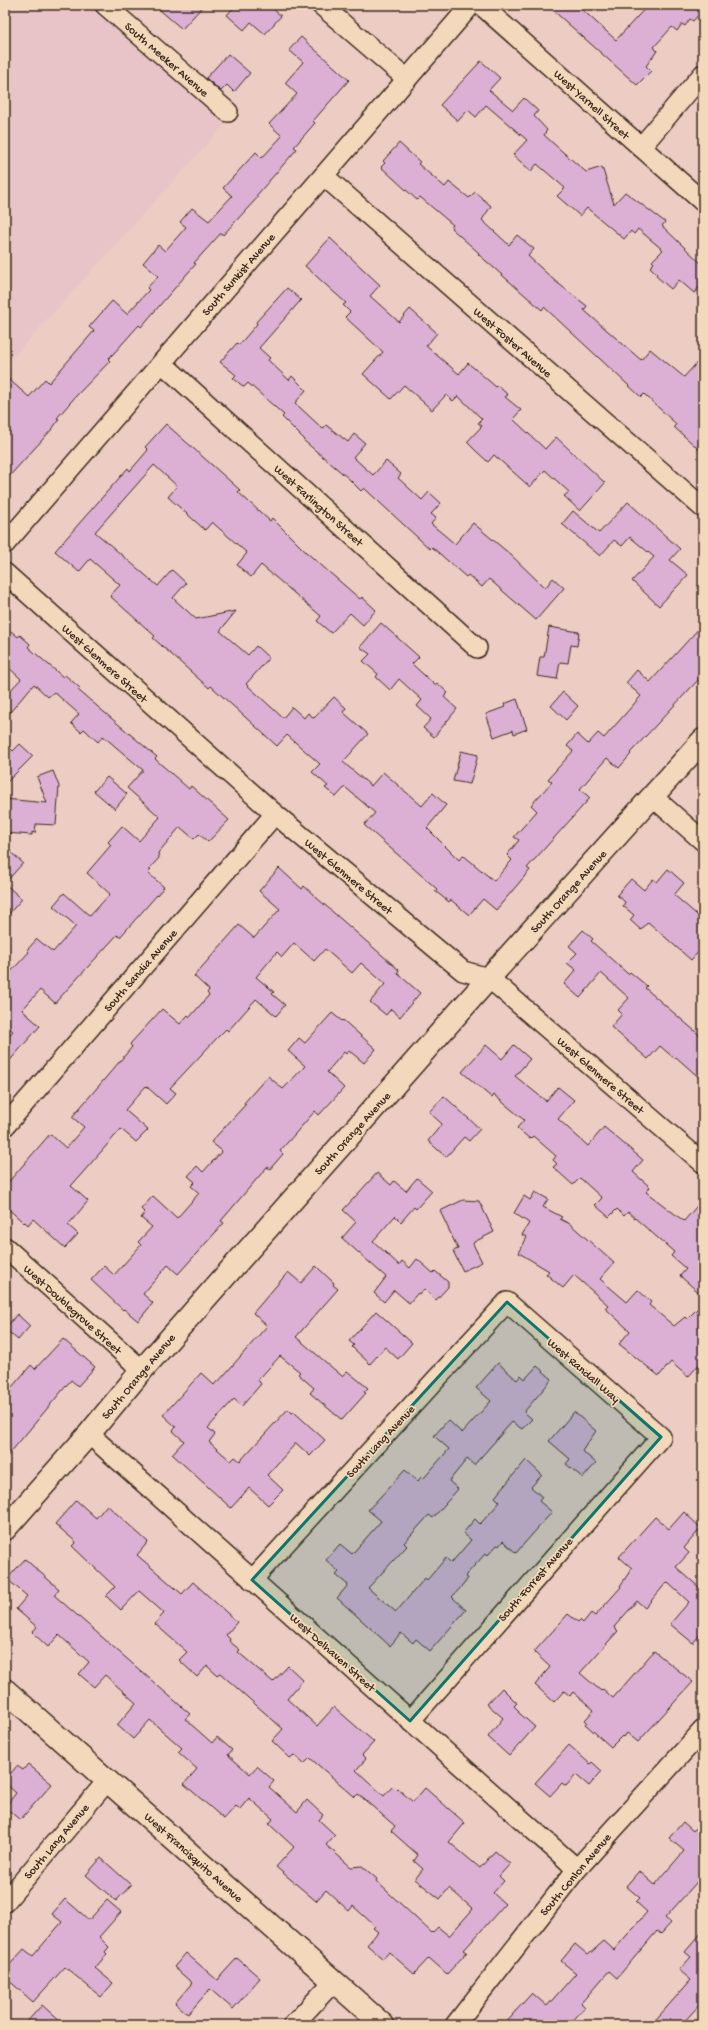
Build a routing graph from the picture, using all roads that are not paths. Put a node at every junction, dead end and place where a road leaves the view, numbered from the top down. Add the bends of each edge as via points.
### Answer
1 (105, 5) edge
2 (321, 5) edge
3 (472, 5) edge
4 (481, 5) edge
5 (703, 74) edge
6 (407, 79) junction
7 (228, 112) dead end
8 (641, 147) junction
9 (324, 176) junction
10 (703, 202) edge
11 (162, 363) junction
12 (703, 508) edge
13 (5, 544) edge
14 (5, 573) edge
15 (477, 648) dead end
16 (703, 740) edge
17 (652, 797) junction
18 (275, 814) junction
19 (703, 841) edge
20 (489, 978) junction
21 (5, 1126) edge
22 (703, 1163) edge
23 (5, 1247) edge
24 (507, 1302) joint
25 (142, 1370) junction
26 (89, 1434) junction
27 (661, 1437) joint
28 (5, 1529) edge
29 (252, 1580) junction
30 (5, 1690) edge
31 (410, 1720) junction
32 (703, 1730) edge
33 (108, 1780) junction
34 (577, 1869) junction
35 (5, 1902) edge
36 (334, 1981) junction
37 (293, 2025) edge
38 (383, 2025) edge
39 (455, 2025) edge

1 - 7 street, South Meeker Avenue
2 - 6 street
3 - 6 street, South Sunkist Avenue
4 - 8 street, West Yarnell Street
5 - 8 street
6 - 9 street, South Sunkist Avenue
8 - 10 street, West Yarnell Street
9 - 11 street, South Sunkist Avenue
9 - 12 street, West Foster Avenue
11 - 13 street, South Sunkist Avenue
11 - 15 street, West Farlington Street
14 - 18 street, West Glenmere Street
16 - 17 street, South Orange Avenue
17 - 19 street
17 - 20 street, South Orange Avenue
18 - 20 street, West Glenmere Street via 463,971
18 - 21 street, South Sandia Avenue
20 - 22 street, West Glenmere Street
20 - 25 street, South Orange Avenue
23 - 25 street, West Doublegrove Street
24 - 27 street, West Randall Way
24 - 29 street, South Lang Avenue
25 - 26 street, South Orange Avenue
26 - 28 street, South Orange Avenue
26 - 29 street, West Delhaven Street
27 - 31 street, South Forrest Avenue
29 - 31 street, West Delhaven Street
30 - 33 street, West Francisquito Avenue
31 - 34 street, West Delhaven Street
32 - 34 street, South Conlon Avenue
33 - 35 street, South Lang Avenue
33 - 36 street, West Francisquito Avenue
34 - 39 street, South Conlon Avenue
36 - 37 street
36 - 38 street, West Francisquito Avenue

